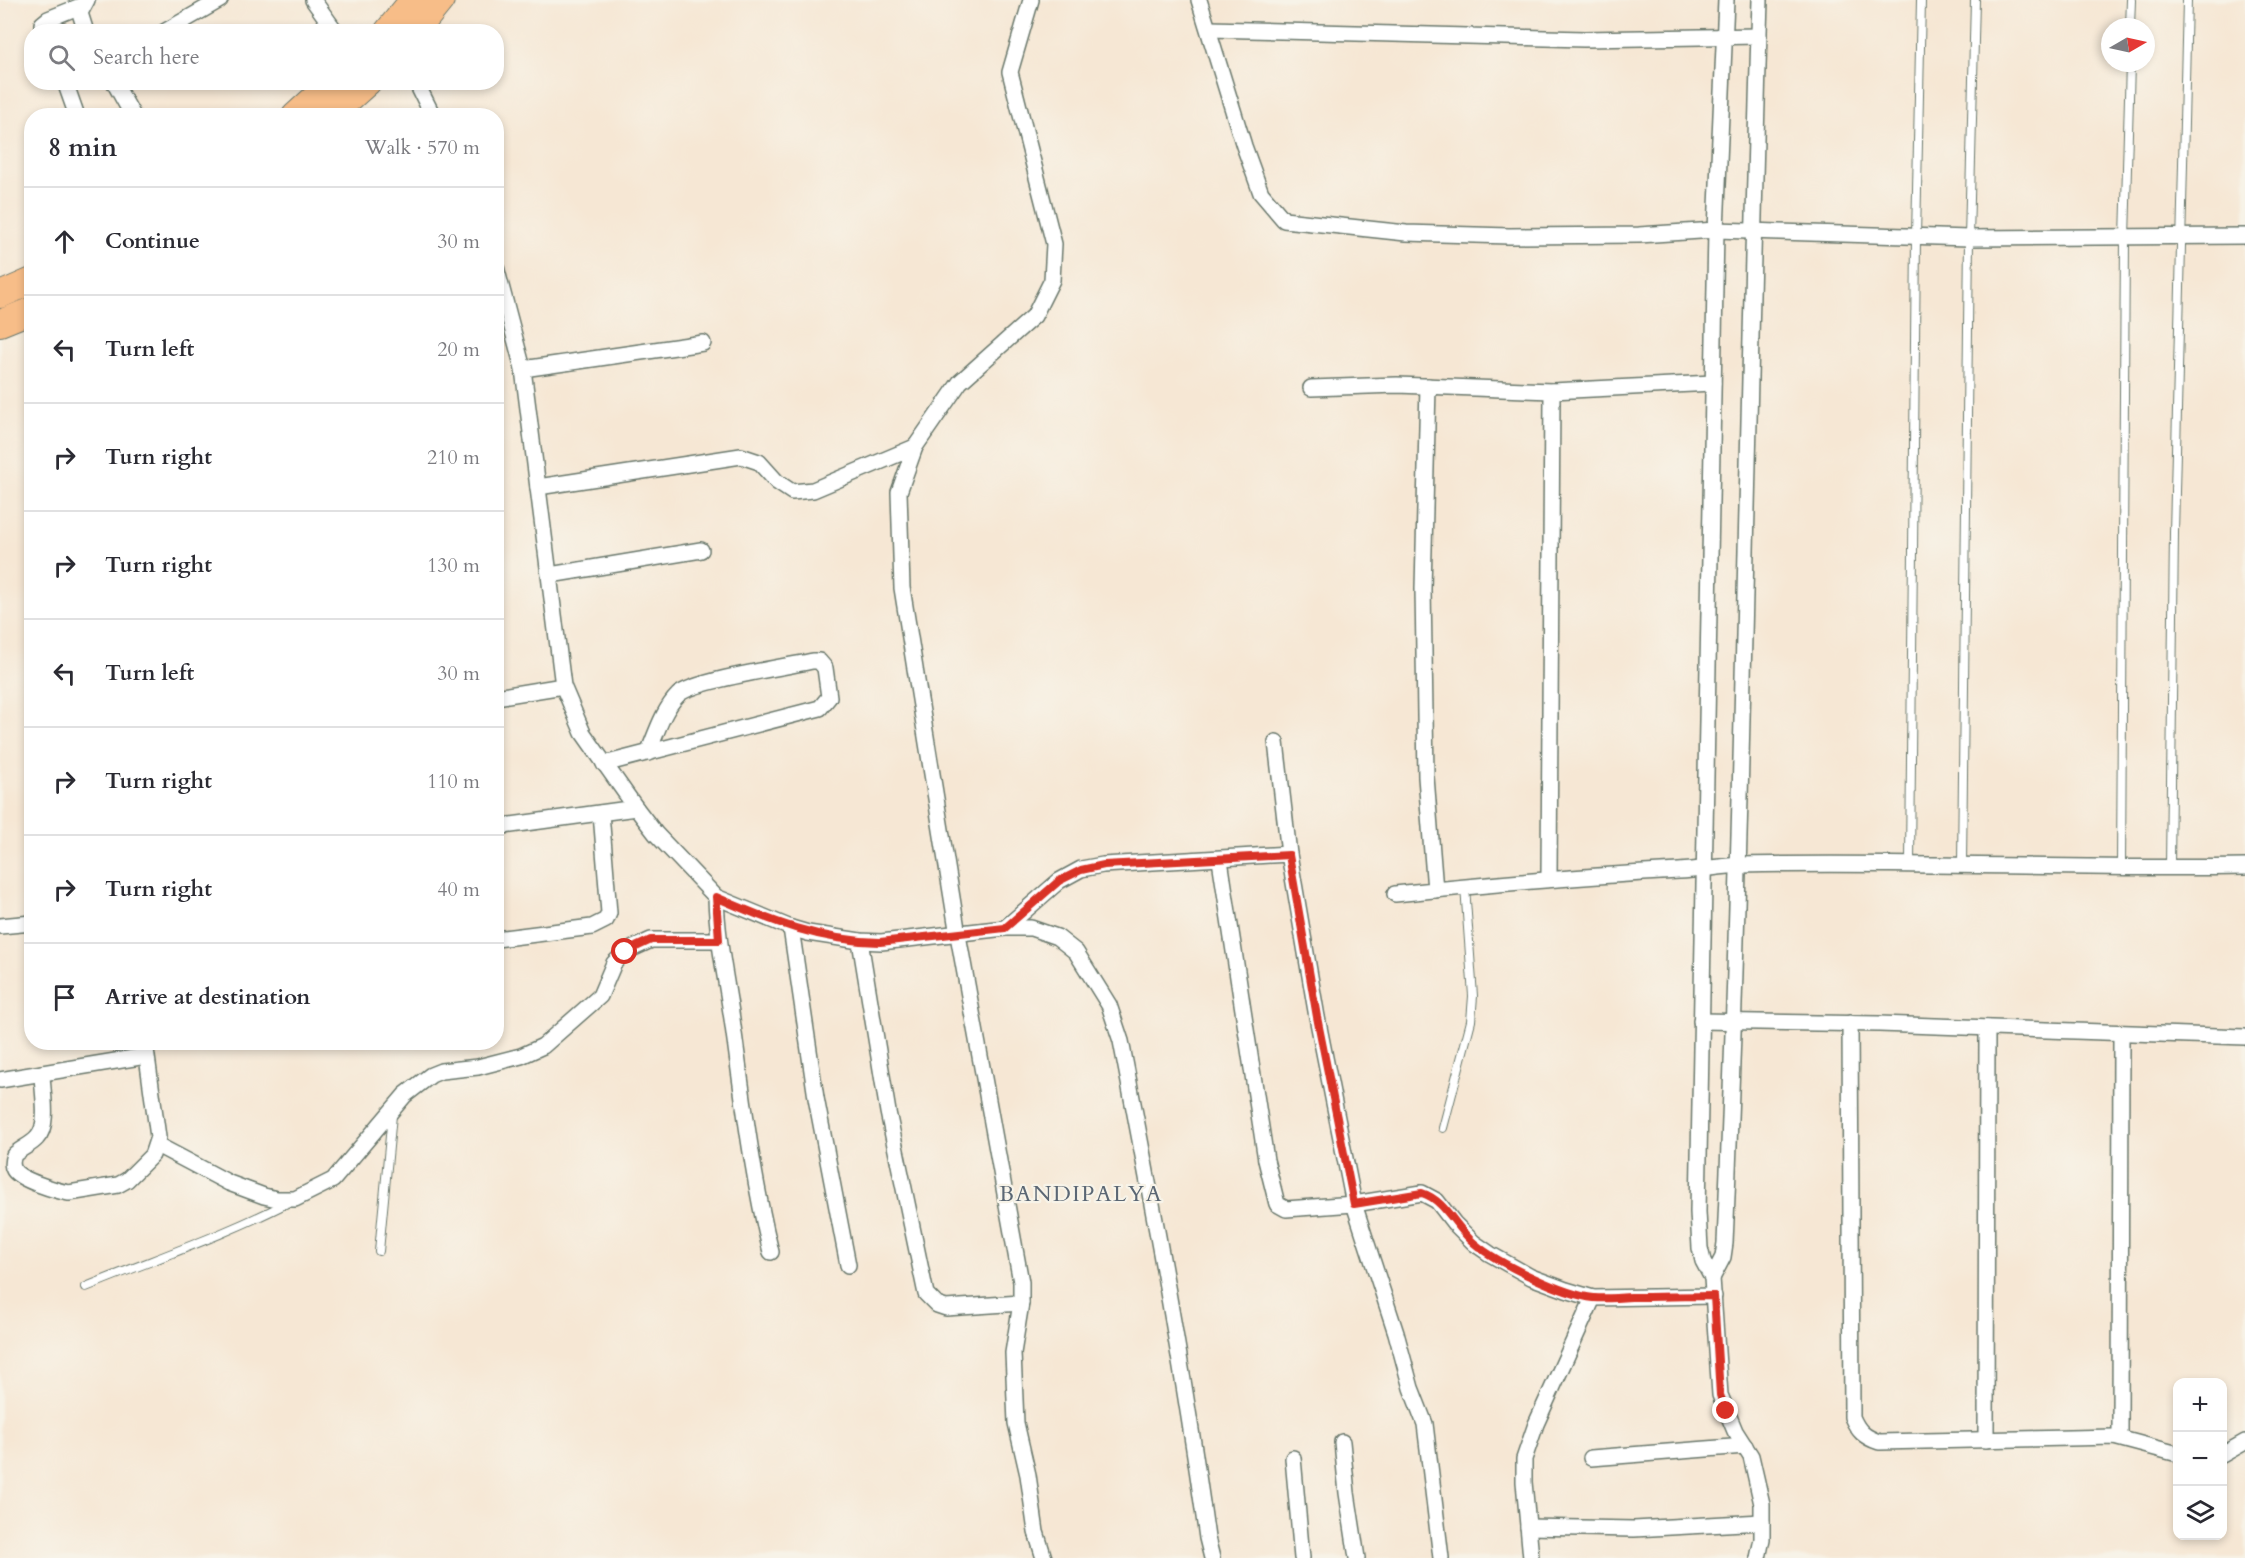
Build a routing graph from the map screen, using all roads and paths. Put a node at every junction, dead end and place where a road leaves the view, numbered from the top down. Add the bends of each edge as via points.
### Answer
1 (220, 0) edge
2 (313, 0) edge
3 (413, 0) edge
4 (441, 0) edge
5 (1031, 0) edge
6 (1199, 0) edge
7 (1726, 0) edge
8 (1760, 0) edge
9 (1921, 0) edge
10 (1975, 0) edge
11 (2131, 0) edge
12 (2187, 0) edge
13 (85, 3) edge
14 (2130, 18) edge
15 (42, 24) edge
16 (83, 24) edge
17 (178, 24) edge
18 (330, 24) edge
19 (394, 24) edge
20 (422, 24) edge
21 (1210, 29) junction
22 (1725, 36) junction
23 (1758, 36) junction
24 (2130, 72) edge
25 (68, 90) edge
26 (118, 90) edge
27 (323, 90) edge
28 (359, 90) edge
29 (420, 90) edge
30 (74, 108) edge
31 (129, 108) edge
32 (304, 108) edge
33 (339, 108) edge
34 (429, 108) edge
35 (1716, 230) junction
36 (1755, 231) junction
37 (2245, 236) edge
38 (1916, 237) junction
39 (1969, 238) junction
40 (2125, 238) junction
41 (2182, 238) junction
42 (24, 284) edge
43 (0, 294) edge
44 (504, 297) edge
45 (24, 313) edge
46 (0, 323) edge
47 (703, 343) dead end
48 (523, 369) junction
49 (1713, 382) junction
50 (1428, 386) junction
51 (1311, 388) dead end
52 (1552, 391) junction
53 (915, 447) junction
54 (538, 487) junction
55 (701, 550) dead end
56 (550, 575) junction
57 (563, 686) junction
58 (504, 696) edge
59 (1276, 742) dead end
60 (648, 753) junction
61 (604, 764) junction
62 (636, 808) junction
63 (601, 813) junction
64 (504, 826) edge
65 (1289, 855) junction
66 (1220, 860) junction
67 (1910, 864) junction
68 (1739, 865) junction
69 (1962, 865) junction
70 (2121, 867) junction
71 (2245, 867) edge
72 (2170, 868) junction
73 (1703, 870) junction
74 (1549, 878) junction
75 (1465, 887) junction
76 (1435, 890) junction
77 (1395, 894) dead end
78 (716, 897) junction
79 (24, 924) edge
80 (0, 926) edge
81 (791, 928) junction
82 (1005, 928) junction
83 (958, 935) junction
84 (504, 938) edge
85 (719, 940) junction
86 (860, 941) junction
87 (1701, 1021) junction
88 (1733, 1023) junction
89 (1850, 1023) junction
90 (1987, 1028) junction
91 (2121, 1034) junction
92 (2245, 1037) edge
93 (142, 1050) edge
94 (146, 1050) edge
95 (42, 1073) junction
96 (0, 1080) edge
97 (393, 1111) junction
98 (1443, 1128) dead end
99 (157, 1145) junction
100 (296, 1199) junction
101 (1354, 1204) junction
102 (379, 1251) dead end
103 (771, 1252) dead end
104 (848, 1265) dead end
105 (1712, 1278) junction
106 (86, 1287) dead end
107 (1714, 1296) junction
108 (1593, 1298) junction
109 (1021, 1303) junction
110 (2121, 1438) junction
111 (1986, 1440) junction
112 (1342, 1442) dead end
113 (2245, 1442) edge
114 (1744, 1446) junction
115 (2173, 1453) edge
116 (2227, 1453) edge
117 (1293, 1458) dead end
118 (1591, 1458) dead end
119 (1762, 1522) junction
120 (1528, 1527) junction
121 (1044, 1558) edge
122 (1212, 1558) edge
123 (1302, 1558) edge
124 (1357, 1558) edge
125 (1441, 1558) edge
126 (1531, 1558) edge
127 (1758, 1558) edge

1 - 17 street
2 - 18 street
3 - 19 highway
4 - 20 highway
5 - 53 street via 1010,72 1054,244 1052,280 1034,316 960,382
6 - 21 street
7 - 22 street
8 - 23 street
9 - 38 lane
10 - 39 lane
11 - 14 lane
12 - 41 lane
13 - 15 street
13 - 16 street via 80,13
21 - 22 street via 1584,39
21 - 35 street via 1261,193 1284,220 1406,233 1475,235 1639,235
22 - 23 street
22 - 35 street
23 - 36 street
24 - 40 lane
25 - 30 street
26 - 31 street
27 - 32 highway
28 - 33 highway
29 - 34 street
35 - 36 street
35 - 49 street
36 - 38 street
36 - 68 street
37 - 41 street
38 - 39 street
38 - 67 lane
39 - 40 street
39 - 69 lane
40 - 41 street
40 - 70 lane
41 - 72 lane
42 - 43 highway
44 - 48 street
45 - 46 highway
47 - 48 street
48 - 54 street
49 - 52 street
49 - 73 street
50 - 51 street
50 - 52 street
50 - 76 street via 1423,589 1426,777
52 - 74 street
53 - 54 street via 813,490 792,492 759,462 741,456
53 - 83 street via 899,492 902,588
54 - 56 street
55 - 56 street
56 - 57 street
57 - 58 street
57 - 61 street via 583,733
59 - 65 street
60 - 60 street via 820,708 829,697 825,668 819,661 813,661 680,692 668,707
60 - 61 street
61 - 62 street
62 - 63 street
62 - 78 street
63 - 64 street
63 - 84 street via 609,914 606,920 592,927
65 - 66 street
65 - 101 street
66 - 82 street via 1104,865 1081,870 1059,881
66 - 101 street via 1274,1198 1286,1209
67 - 68 street
67 - 69 street
68 - 73 street
68 - 88 street
69 - 70 street
70 - 72 street
71 - 72 street
73 - 74 street
73 - 87 street
74 - 75 street
75 - 76 street
75 - 98 lane via 1472,1021
76 - 77 street
78 - 81 street
78 - 85 street
79 - 80 street
81 - 86 street
81 - 104 street via 816,1098
82 - 83 street
82 - 122 street via 1031,928 1057,937 1076,952 1109,1005 1121,1041 1170,1300
83 - 86 street
83 - 109 street via 1021,1282
85 - 97 street via 651,940 635,946 614,963 600,996 543,1046 521,1056 431,1075 405,1095
85 - 103 street via 759,1203
86 - 109 street via 888,1112 926,1294 946,1308
87 - 88 street
87 - 105 street via 1698,1212 1700,1248
88 - 89 street
88 - 105 street via 1725,1244
89 - 90 street
89 - 111 street via 1852,1417 1866,1438 1879,1442
90 - 91 street
90 - 111 street
91 - 92 street
91 - 110 street
93 - 95 street
94 - 99 street
95 - 96 street
95 - 99 street via 44,1124 35,1141 14,1155 12,1166 18,1174 69,1192 118,1185 152,1155
97 - 100 street via 333,1180
97 - 102 lane
99 - 100 street via 229,1183 277,1200
100 - 106 lane via 207,1241
101 - 108 street via 1422,1193 1430,1196 1474,1243 1490,1254 1531,1277
101 - 125 street via 1425,1424
105 - 107 street
107 - 108 street
107 - 114 street via 1720,1395
108 - 120 street via 1536,1424 1524,1460
109 - 121 street via 1012,1353 1016,1422
110 - 111 street
110 - 115 street
112 - 124 street
113 - 116 street
114 - 118 street
114 - 119 street via 1751,1456
117 - 123 street
119 - 120 street via 1634,1529
119 - 127 street
120 - 126 street

